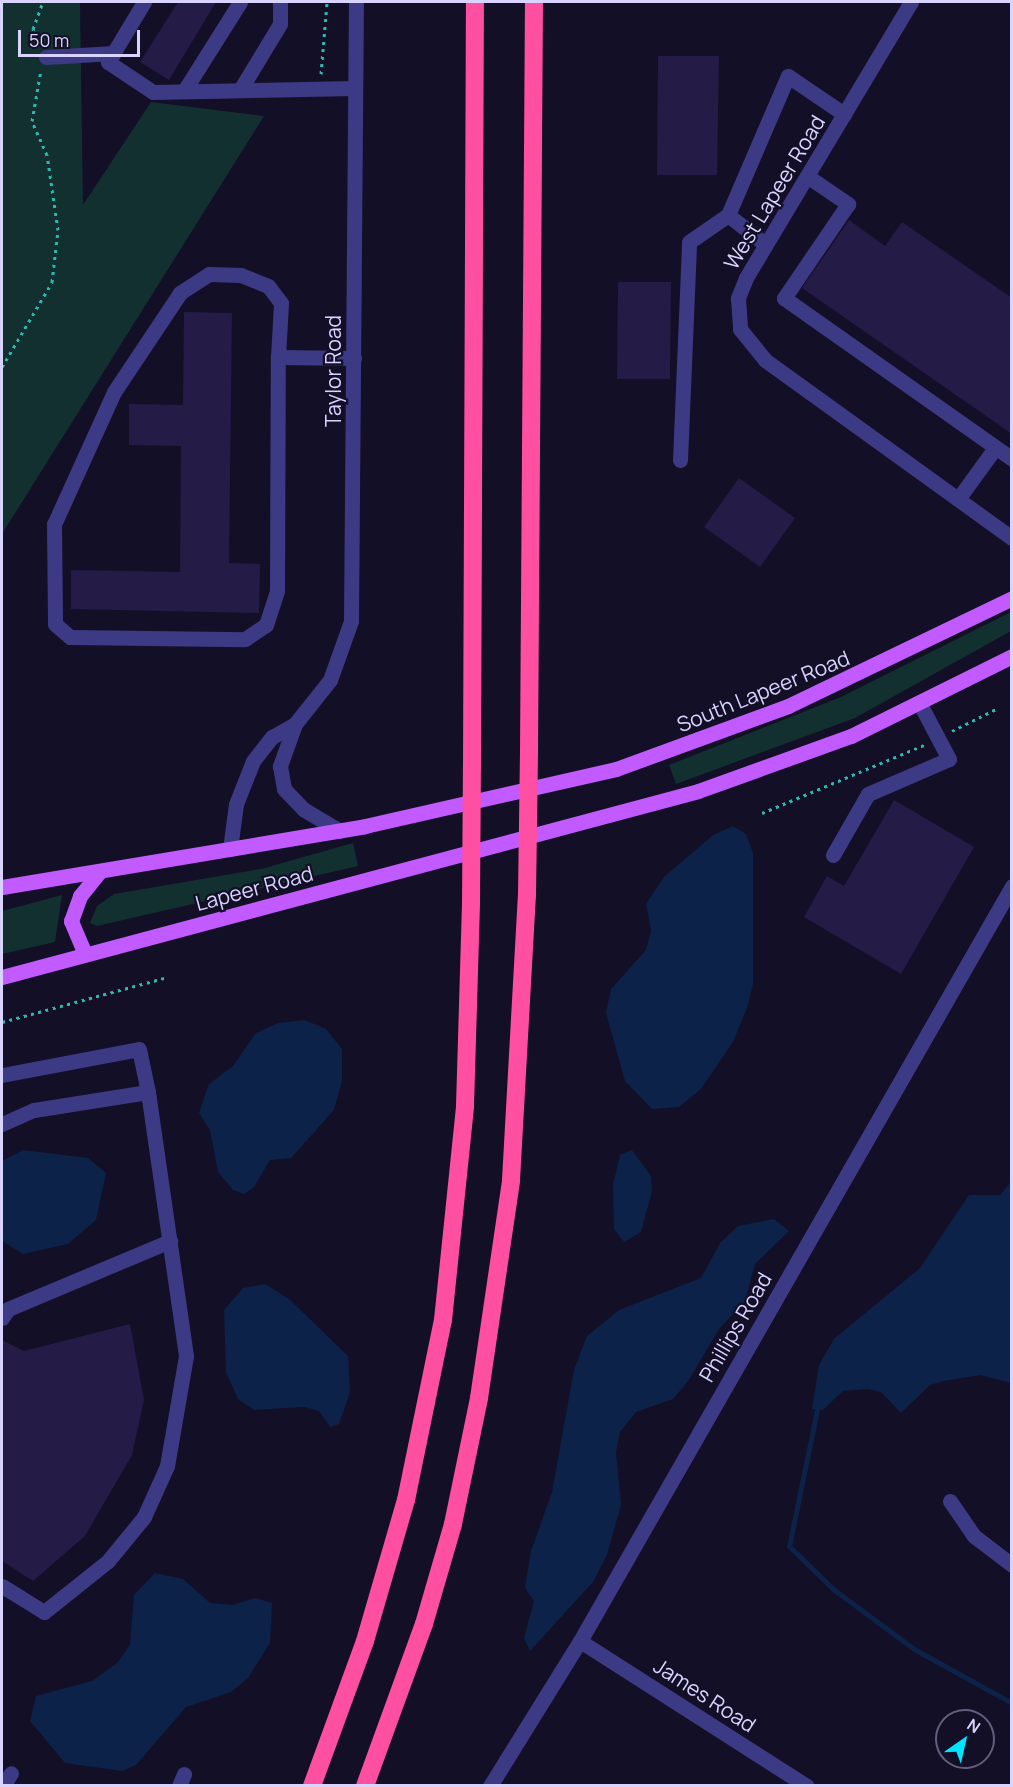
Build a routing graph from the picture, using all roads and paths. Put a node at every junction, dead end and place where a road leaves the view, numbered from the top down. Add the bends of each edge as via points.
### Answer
1 (43, 2) edge
2 (144, 2) edge
3 (240, 2) edge
4 (327, 2) edge
5 (356, 2) edge
6 (475, 2) edge
7 (534, 2) edge
8 (911, 2) edge
9 (278, 3) edge
10 (114, 53) junction
11 (46, 57) junction
12 (355, 88) junction
13 (318, 89) junction
14 (240, 90) junction
15 (184, 91) junction
16 (844, 114) junction
17 (807, 176) junction
18 (728, 215) junction
19 (765, 244) junction
20 (278, 357) junction
21 (354, 358) junction
22 (2, 368) edge
23 (1005, 452) edge
24 (680, 460) dead end
25 (958, 499) junction
26 (1011, 538) edge
27 (1011, 598) edge
28 (1011, 656) edge
29 (920, 704) junction
30 (996, 709) dead end
31 (295, 723) junction
32 (938, 738) junction
33 (520, 794) joint
34 (762, 813) dead end
35 (340, 831) junction
36 (231, 849) junction
37 (833, 855) dead end
38 (100, 871) junction
39 (35, 883) junction
40 (1011, 886) edge
41 (2, 887) edge
42 (2, 895) edge
43 (85, 954) junction
44 (2, 977) edge
45 (164, 978) dead end
46 (2, 1022) edge
47 (2, 1075) edge
48 (148, 1092) junction
49 (2, 1124) edge
50 (170, 1241) junction
51 (4, 1312) edge
52 (950, 1501) dead end
53 (1011, 1565) edge
54 (2, 1586) edge
55 (580, 1641) junction
56 (312, 1785) edge
57 (365, 1785) edge
58 (490, 1785) edge
59 (807, 1785) edge

1 - 11 path via 33,29
2 - 10 street
3 - 15 street
4 - 13 path
5 - 12 street, Taylor Road
6 - 56 highway, bridge via 471,903 465,1106 443,1320 406,1500 365,1641
7 - 57 highway, bridge via 527,895 511,1180 479,1398 453,1524 424,1623
8 - 16 street, West Lapeer Road
9 - 14 street via 280,24
10 - 11 street
10 - 15 street via 108,62 153,92
11 - 22 path via 32,122 46,155 58,230 52,282
12 - 13 street
12 - 21 street, Taylor Road
13 - 14 street
14 - 15 street
16 - 17 street, West Lapeer Road
16 - 18 street via 788,76
17 - 19 street, West Lapeer Road
17 - 23 street via 848,204 784,298
18 - 19 street
18 - 24 street via 689,242
19 - 25 street, West Lapeer Road via 738,298 747,344
20 - 20 street via 278,591 266,625 245,639 70,637 55,624 54,524 114,392 180,293 209,274 241,275 268,286 281,303
20 - 21 street
21 - 31 street, Taylor Road via 350,630 335,671
23 - 25 street
25 - 26 street, West Lapeer Road
27 - 33 main road, South Lapeer Road via 902,656 777,710 616,769
28 - 29 main road
29 - 32 street
29 - 43 main road, Lapeer Road via 777,765 646,807
30 - 32 path
31 - 35 street, Taylor Road via 280,766 284,789 303,809
31 - 36 street, Taylor Road via 272,737 247,772 236,804
32 - 34 path
32 - 37 street via 950,759 868,794
33 - 35 main road, Lapeer Road
35 - 36 main road, Lapeer Road
36 - 38 main road, Lapeer Road
38 - 39 main road, Lapeer Road
38 - 43 main road via 80,896 70,921
39 - 41 main road, Lapeer Road
39 - 42 main road
40 - 55 street, Phillips Road
43 - 44 main road, Lapeer Road
45 - 46 path
47 - 48 street via 139,1049
48 - 49 street via 69,1102
48 - 50 street
50 - 51 street
50 - 54 street via 186,1356 167,1466 144,1517 108,1562 44,1612
52 - 53 street via 974,1536
55 - 58 street, Phillips Road
55 - 59 street, James Road

